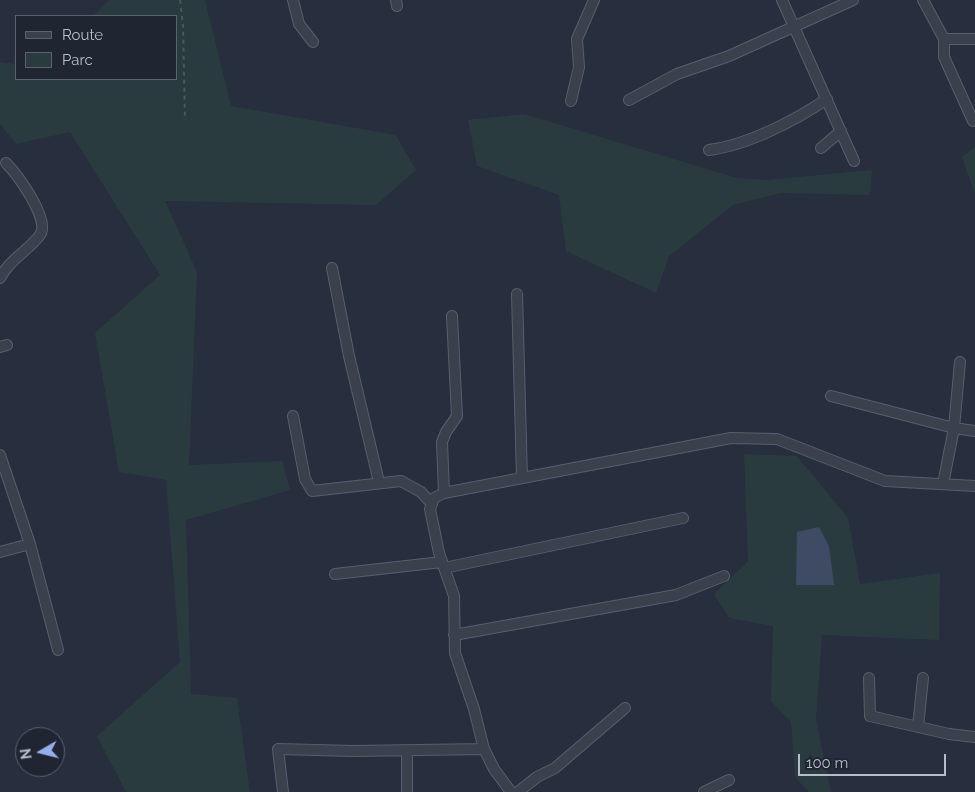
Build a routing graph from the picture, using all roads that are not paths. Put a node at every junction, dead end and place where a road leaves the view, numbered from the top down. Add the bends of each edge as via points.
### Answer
1 (293, 0) edge
2 (594, 0) edge
3 (782, 0) edge
4 (853, 0) edge
5 (923, 0) edge
6 (795, 28) junction
7 (944, 39) junction
8 (975, 39) edge
9 (313, 42) dead end
10 (827, 99) junction
11 (629, 100) dead end
12 (570, 101) dead end
13 (973, 121) dead end
14 (841, 131) junction
15 (821, 148) dead end
16 (709, 150) dead end
17 (854, 161) dead end
18 (6, 163) dead end
19 (332, 268) dead end
20 (0, 278) edge
21 (517, 294) dead end
22 (452, 316) dead end
23 (960, 362) dead end
24 (830, 396) dead end
25 (293, 416) dead end
26 (954, 428) junction
27 (975, 430) edge
28 (0, 455) edge
29 (522, 478) junction
30 (379, 482) junction
31 (943, 484) junction
32 (975, 486) edge
33 (444, 493) junction
34 (431, 503) junction
35 (684, 518) dead end
36 (30, 544) junction
37 (0, 552) edge
38 (443, 565) junction
39 (335, 574) dead end
40 (724, 576) dead end
41 (454, 635) junction
42 (58, 650) dead end
43 (868, 678) dead end
44 (924, 678) dead end
45 (625, 708) dead end
46 (918, 726) junction
47 (975, 737) edge
48 (484, 750) junction
49 (407, 751) junction
50 (729, 780) dead end
51 (283, 792) edge
52 (407, 792) edge
53 (511, 792) edge
54 (518, 792) edge
55 (704, 792) edge

1 - 9 street via 299,24
2 - 12 street via 577,39 579,67
3 - 6 street
4 - 6 street
5 - 7 street
6 - 10 street
6 - 11 street via 677,74
7 - 8 street
7 - 13 street via 944,57
10 - 14 street
10 - 16 street via 802,115 736,144
14 - 15 street
14 - 17 street
18 - 20 street via 14,171 43,222 42,233 6,267
19 - 30 street
21 - 29 street
22 - 33 street via 458,416 442,442
23 - 26 street
24 - 26 street
25 - 30 street via 304,479 312,491
26 - 27 street
26 - 31 street
28 - 36 street
29 - 31 street via 731,438 777,439 885,481
29 - 33 street
30 - 34 street via 401,481
31 - 32 street
33 - 34 street
34 - 38 street via 431,519
35 - 38 street
36 - 37 street
36 - 42 street
38 - 39 street
38 - 41 street via 454,596
40 - 41 street via 676,595
41 - 48 street via 458,665
43 - 46 street via 870,716
44 - 46 street
45 - 54 street via 555,768
46 - 47 street
48 - 49 street
48 - 53 street
49 - 51 street via 278,749
49 - 52 street
50 - 55 street

